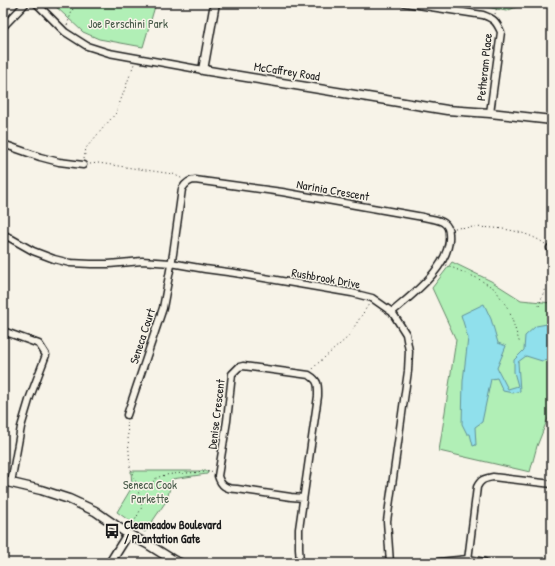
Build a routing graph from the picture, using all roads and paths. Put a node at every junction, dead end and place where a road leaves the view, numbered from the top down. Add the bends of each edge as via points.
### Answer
1 (26, 3) edge
2 (36, 3) edge
3 (75, 3) edge
4 (215, 3) edge
5 (405, 3) edge
6 (498, 3) edge
7 (494, 20) junction
8 (3, 26) edge
9 (65, 32) junction
10 (136, 58) junction
11 (203, 70) junction
12 (490, 113) junction
13 (552, 120) edge
14 (3, 144) edge
15 (83, 165) junction
16 (188, 182) junction
17 (449, 229) junction
18 (3, 234) edge
19 (551, 248) edge
20 (171, 263) junction
21 (442, 263) junction
22 (372, 298) junction
23 (538, 306) dead end
24 (392, 312) junction
25 (3, 331) edge
26 (520, 344) dead end
27 (309, 375) junction
28 (127, 415) joint
29 (219, 470) junction
30 (7, 482) edge
31 (552, 484) edge
32 (136, 486) junction
33 (303, 498) junction
34 (130, 530) junction
35 (468, 560) junction
36 (110, 563) edge
37 (180, 563) edge
38 (300, 563) edge
39 (390, 563) edge
40 (439, 563) edge
41 (484, 563) edge

1 - 8 street
2 - 9 street, McCaffrey Road
3 - 9 path
4 - 11 street
5 - 7 street, Petheram Place via 482,15
6 - 7 path
7 - 12 street, Petheram Place via 501,32
9 - 10 street, McCaffrey Road via 95,49
10 - 11 street, McCaffrey Road
10 - 15 path via 116,113 86,148
11 - 12 street, McCaffrey Road via 447,110
12 - 13 street, McCaffrey Road
14 - 15 street via 59,162
15 - 16 path via 98,163 173,174
16 - 17 street, Narinia Crescent via 195,180 282,192 423,217 444,223
16 - 20 street via 182,193
17 - 19 path via 498,228 522,233 540,240
17 - 21 street via 450,239
18 - 20 street, Rushbrook Drive via 33,251 70,263
19 - 23 path via 550,273
20 - 22 street, Rushbrook Drive
20 - 28 street, Seneca Court via 163,308
21 - 24 street via 424,284
21 - 26 path via 495,289 509,310
22 - 24 street, Rushbrook Drive
22 - 27 path via 347,338 317,364
24 - 39 street, Rushbrook Drive via 406,334 409,351 387,521
25 - 30 street via 39,344 46,355 30,397
27 - 29 street, Denise Crescent via 243,366 232,374
27 - 33 street via 316,380 318,396
28 - 32 path via 130,466
29 - 32 path via 171,474 155,480 152,486
29 - 33 street via 220,481 223,486 230,489
30 - 34 street via 69,499
31 - 35 street via 493,477 480,482 477,487
32 - 34 path via 142,507
33 - 38 street via 299,529
34 - 36 street
34 - 37 street via 149,545
35 - 40 street
35 - 41 street

